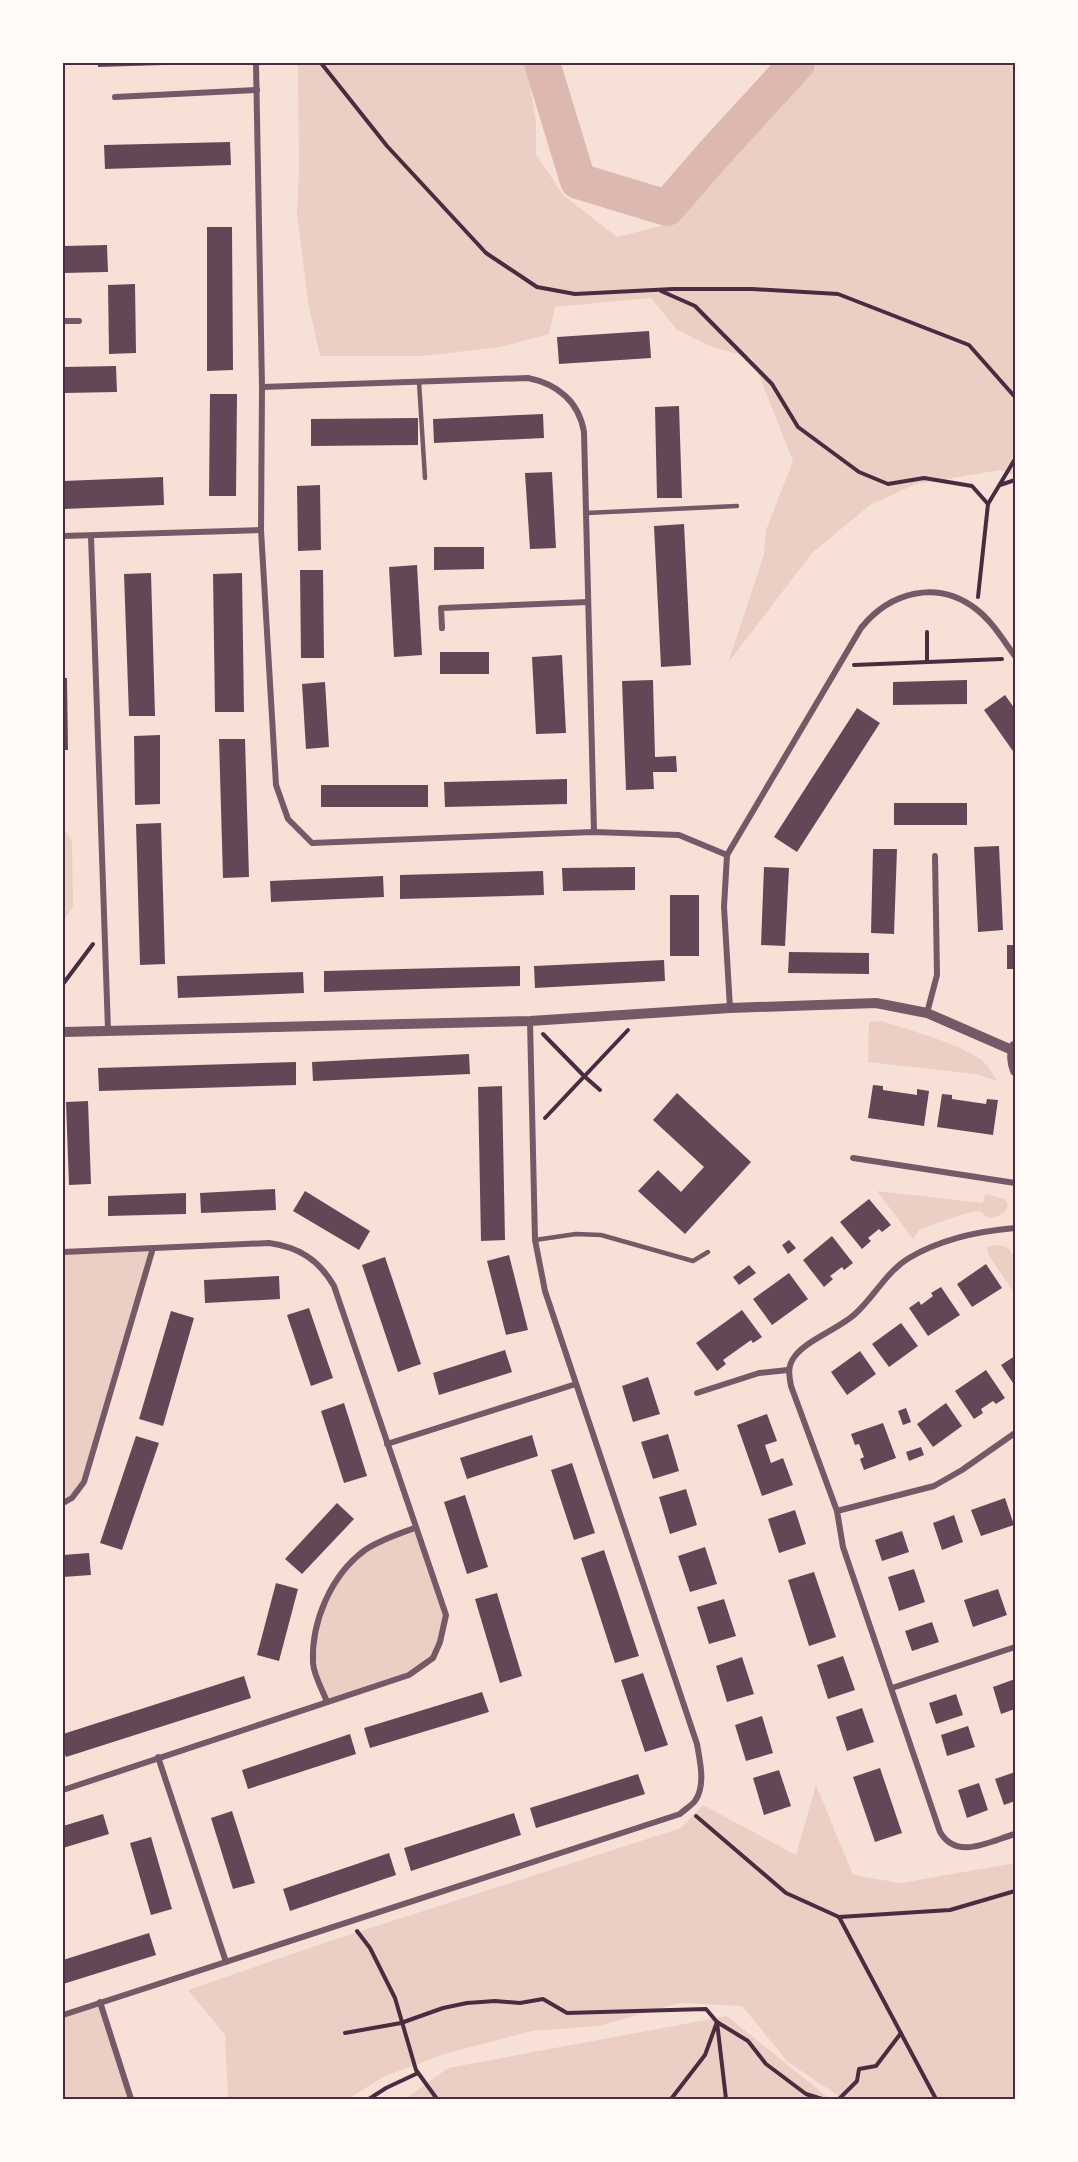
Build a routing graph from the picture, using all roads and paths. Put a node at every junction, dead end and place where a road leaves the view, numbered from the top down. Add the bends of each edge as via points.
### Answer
1 (256, 63) edge
2 (321, 63) edge
3 (257, 90) junction
4 (115, 97) dead end
5 (657, 290) junction
6 (63, 321) edge
7 (79, 321) dead end
8 (418, 382) junction
9 (262, 387) junction
10 (1015, 397) edge
11 (1015, 459) edge
12 (425, 478) dead end
13 (1015, 480) edge
14 (1000, 485) junction
15 (988, 504) junction
16 (737, 506) dead end
17 (586, 513) junction
18 (261, 530) junction
19 (63, 536) edge
20 (91, 536) junction
21 (588, 602) junction
22 (976, 609) junction
23 (442, 628) dead end
24 (927, 632) dead end
25 (1015, 656) edge
26 (1004, 659) dead end
27 (927, 662) junction
28 (838, 666) junction
29 (594, 832) junction
30 (727, 855) junction
31 (935, 856) dead end
32 (104, 927) junction
33 (63, 984) edge
34 (730, 1008) junction
35 (927, 1013) junction
36 (643, 1014) junction
37 (530, 1021) junction
38 (108, 1030) junction
39 (63, 1032) edge
40 (1014, 1047) edge
41 (1015, 1071) edge
42 (584, 1076) junction
43 (600, 1090) dead end
44 (533, 1131) junction
45 (853, 1158) dead end
46 (1015, 1183) edge
47 (1015, 1228) edge
48 (535, 1240) junction
49 (153, 1248) junction
50 (63, 1252) edge
51 (708, 1252) dead end
52 (788, 1370) junction
53 (576, 1384) junction
54 (697, 1393) dead end
55 (1015, 1433) edge
56 (387, 1444) junction
57 (63, 1503) edge
58 (837, 1511) junction
59 (415, 1528) junction
60 (1015, 1647) edge
61 (892, 1688) junction
62 (327, 1702) junction
63 (158, 1757) junction
64 (63, 1790) edge
65 (688, 1807) junction
66 (1015, 1834) edge
67 (1015, 1891) edge
68 (839, 1917) junction
69 (350, 1921) junction
70 (226, 1962) junction
71 (100, 2002) junction
72 (63, 2015) edge
73 (717, 2022) junction
74 (401, 2023) junction
75 (345, 2033) dead end
76 (901, 2033) junction
77 (418, 2073) junction
78 (131, 2099) edge
79 (369, 2099) edge
80 (437, 2099) edge
81 (671, 2099) edge
82 (726, 2099) edge
83 (822, 2099) edge
84 (839, 2099) edge
85 (936, 2099) edge

1 - 3 street
2 - 5 path via 387,146 486,253 537,287 575,294
3 - 4 street
3 - 9 street
5 - 10 path via 752,289 838,294 969,345
5 - 15 path via 695,306 772,384 798,427 859,472 888,484 924,478 972,486
6 - 7 street
8 - 9 street
8 - 12 lane
8 - 17 street via 528,378 562,393 582,419
9 - 18 street
11 - 14 path
13 - 14 path
14 - 15 path
15 - 22 path
16 - 17 lane
17 - 21 street
18 - 20 street
18 - 29 street via 276,785 288,819 312,843
19 - 20 street
20 - 32 street
21 - 23 street via 441,608
21 - 29 street
22 - 25 street
22 - 28 street via 940,593 896,599 870,616
24 - 27 path
26 - 27 path
27 - 28 path
28 - 30 street
29 - 30 street via 679,835
30 - 34 street via 724,907
31 - 35 street via 937,975
32 - 33 path
32 - 38 street
34 - 35 street via 876,1003
34 - 36 street
35 - 40 street
36 - 37 street
36 - 42 path
37 - 38 street
37 - 42 path
37 - 44 street
38 - 39 street
40 - 41 street
42 - 43 path
42 - 44 path
44 - 48 street
45 - 46 street
47 - 52 street via 957,1238 909,1258 855,1314 797,1353
48 - 51 lane via 602,1235 693,1261
48 - 53 street via 545,1291
49 - 50 street
49 - 56 street via 269,1243 292,1247 313,1259 334,1286
49 - 57 street via 84,1482
52 - 54 street via 759,1373
52 - 58 street
53 - 56 street
53 - 65 street via 697,1744 700,1790
55 - 58 street via 934,1486
56 - 59 street
58 - 61 street via 843,1547
59 - 62 street via 364,1551 336,1579 317,1623 313,1665
59 - 62 street via 446,1616 433,1658 409,1676
60 - 61 street
61 - 66 street via 945,1841 971,1848
62 - 63 street
63 - 64 street
63 - 70 street
65 - 68 path via 786,1893
65 - 69 street via 680,1814
67 - 68 path via 950,1911
68 - 76 path
69 - 70 street
69 - 74 path via 370,1948 395,1998
70 - 71 street
71 - 72 street
71 - 78 street
73 - 74 path via 706,2009 567,2013 543,1999 467,2003
73 - 81 path via 705,2055
73 - 82 path
73 - 83 path via 748,2041 766,2064 806,2094
74 - 75 path
74 - 77 path
76 - 84 path via 876,2066 859,2069 857,2081
76 - 85 path
77 - 79 path
77 - 80 path

